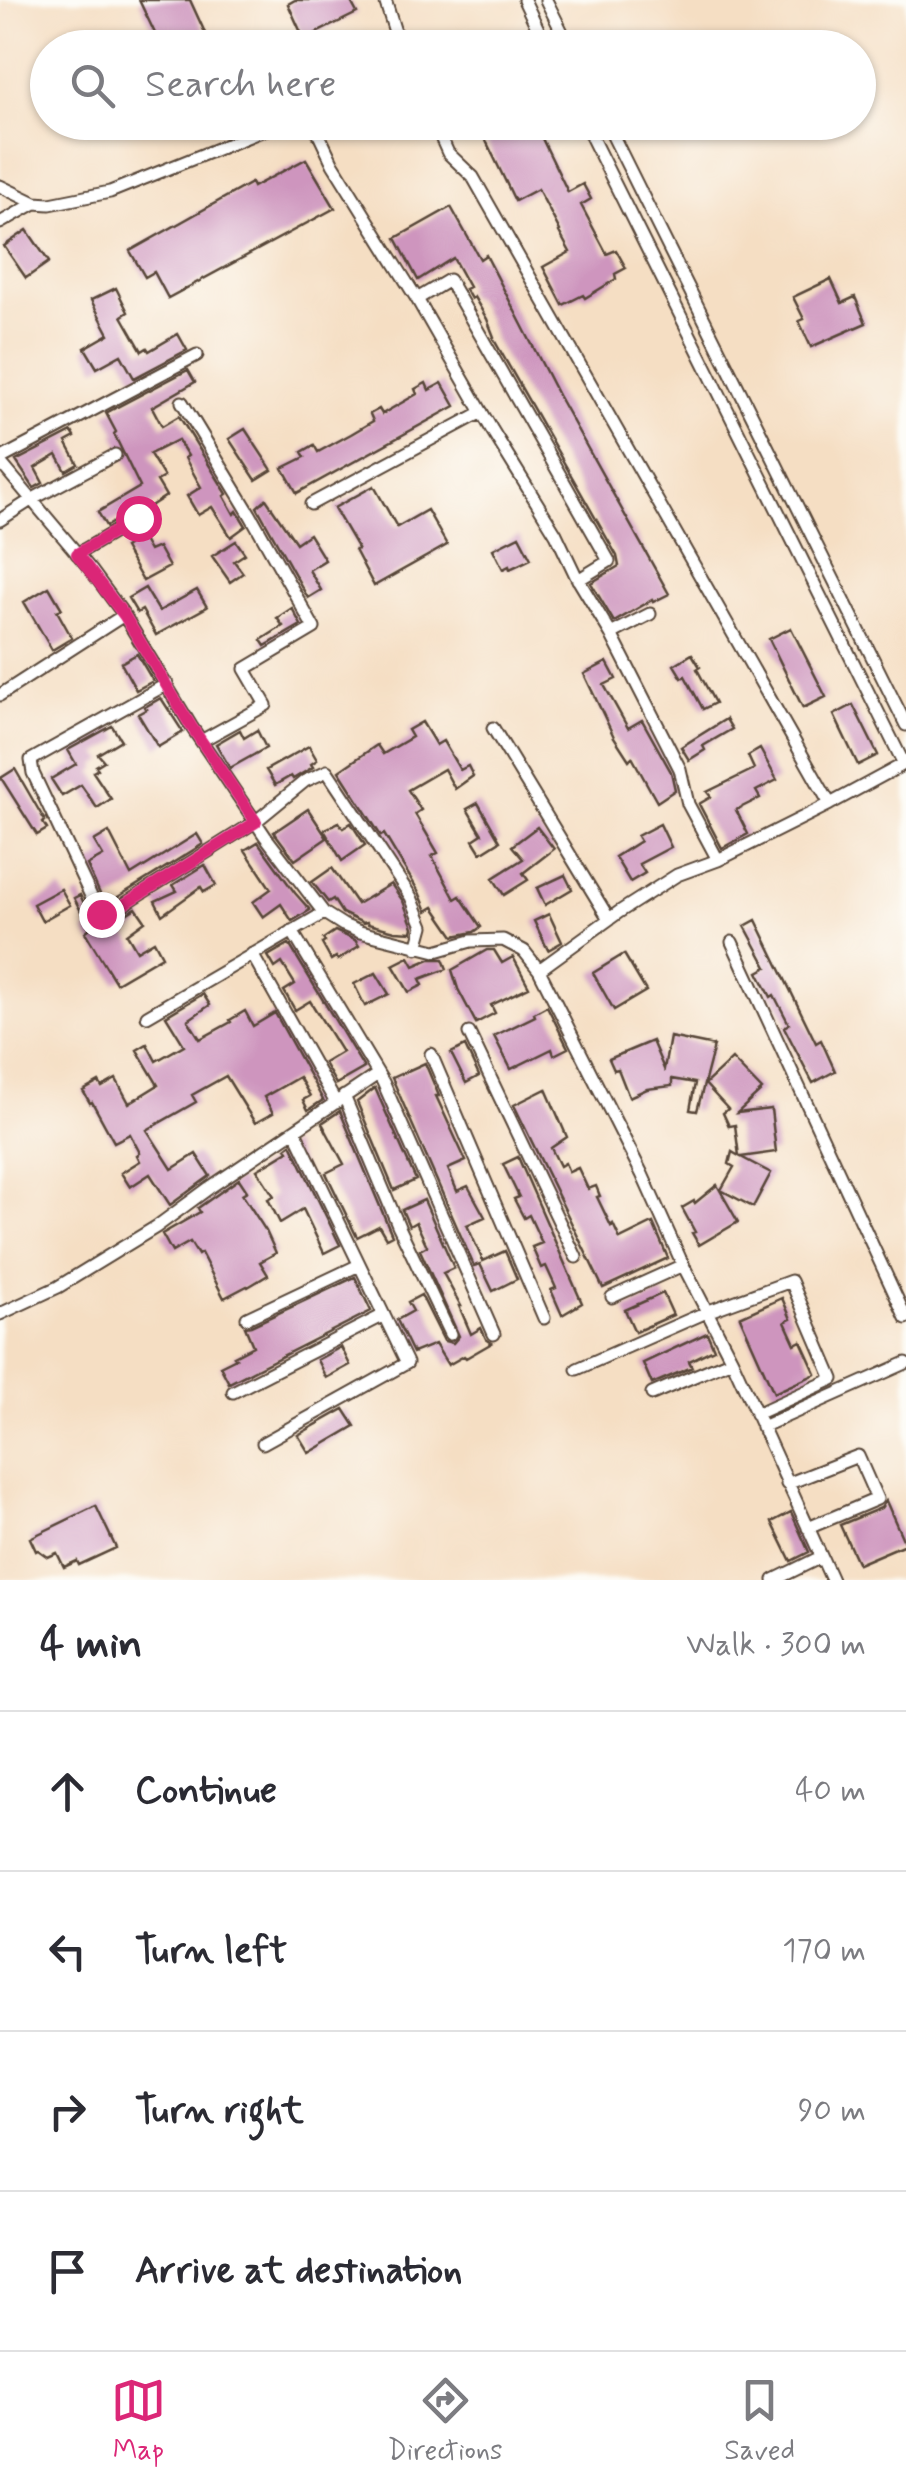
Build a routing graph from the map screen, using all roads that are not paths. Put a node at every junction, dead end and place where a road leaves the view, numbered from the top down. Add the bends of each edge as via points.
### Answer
1 (384, 0) edge
2 (524, 0) edge
3 (546, 0) edge
4 (394, 30) edge
5 (538, 30) edge
6 (561, 30) edge
7 (239, 140) edge
8 (321, 140) edge
9 (442, 140) edge
10 (593, 140) edge
11 (615, 140) edge
12 (0, 186) edge
13 (35, 202) junction
14 (0, 222) edge
15 (418, 299) junction
16 (197, 354) dead end
17 (182, 402) dead end
18 (482, 412) junction
19 (115, 455) dead end
20 (0, 460) edge
21 (31, 500) junction
22 (310, 504) dead end
23 (138, 518) dead end
24 (0, 520) edge
25 (77, 554) junction
26 (578, 580) junction
27 (650, 614) dead end
28 (124, 615) junction
29 (611, 634) junction
30 (167, 684) junction
31 (0, 695) edge
32 (906, 725) edge
33 (493, 728) dead end
34 (201, 742) junction
35 (906, 765) edge
36 (830, 804) junction
37 (256, 822) junction
38 (718, 860) junction
39 (324, 912) junction
40 (609, 919) junction
41 (292, 931) junction
42 (732, 942) dead end
43 (417, 948) junction
44 (252, 954) junction
45 (538, 970) junction
46 (147, 1016) dead end
47 (470, 1034) dead end
48 (431, 1054) dead end
49 (378, 1074) junction
50 (340, 1100) junction
51 (295, 1131) junction
52 (576, 1257) dead end
53 (359, 1264) junction
54 (683, 1265) junction
55 (612, 1297) dead end
56 (708, 1311) junction
57 (0, 1314) edge
58 (384, 1315) junction
59 (247, 1318) dead end
60 (544, 1318) dead end
61 (906, 1318) edge
62 (450, 1334) dead end
63 (494, 1334) dead end
64 (732, 1360) junction
65 (906, 1363) edge
66 (578, 1368) dead end
67 (233, 1392) dead end
68 (652, 1394) dead end
69 (756, 1414) junction
70 (762, 1427) junction
71 (263, 1443) dead end
72 (787, 1484) junction
73 (808, 1528) junction
74 (822, 1557) junction
75 (774, 1580) edge
76 (832, 1580) edge

1 - 4 street
2 - 5 street
3 - 6 street
7 - 13 street via 110,192
8 - 15 street
9 - 36 street via 473,176
10 - 35 street
11 - 32 street
12 - 13 street
13 - 14 street
15 - 18 street
15 - 26 street via 450,280 474,321 609,561
16 - 20 street
17 - 34 street via 314,628 245,669 266,705
18 - 22 street
18 - 26 street
19 - 21 street
20 - 21 street
21 - 24 street
21 - 25 street
23 - 25 street
25 - 28 street
26 - 29 street
27 - 29 street
28 - 30 street
28 - 31 street
29 - 38 street via 680,768 688,804
30 - 34 street
30 - 37 street via 31,760 98,911 107,915
33 - 40 street
34 - 37 street
35 - 36 street
36 - 38 street
37 - 39 street
37 - 43 street via 305,780 328,770 412,897 423,926
38 - 40 street via 677,875
39 - 41 street
39 - 43 street via 360,932
40 - 45 street
41 - 44 street
41 - 49 street
42 - 61 street
43 - 45 street via 503,940 524,951
44 - 46 street
44 - 50 street
45 - 54 street
47 - 52 street
48 - 60 street
49 - 50 street
49 - 63 street
50 - 51 street
50 - 62 street
51 - 53 street
51 - 57 street via 156,1227
53 - 58 street
53 - 59 street
54 - 55 street
54 - 56 street
56 - 64 street
56 - 66 street
56 - 69 street via 791,1282 833,1379
58 - 67 street
58 - 71 street via 406,1363
64 - 68 street
64 - 69 street
65 - 70 street
69 - 70 street
70 - 72 street
72 - 73 street
72 - 73 street via 858,1456 877,1499
73 - 74 street
74 - 75 street
74 - 76 street

